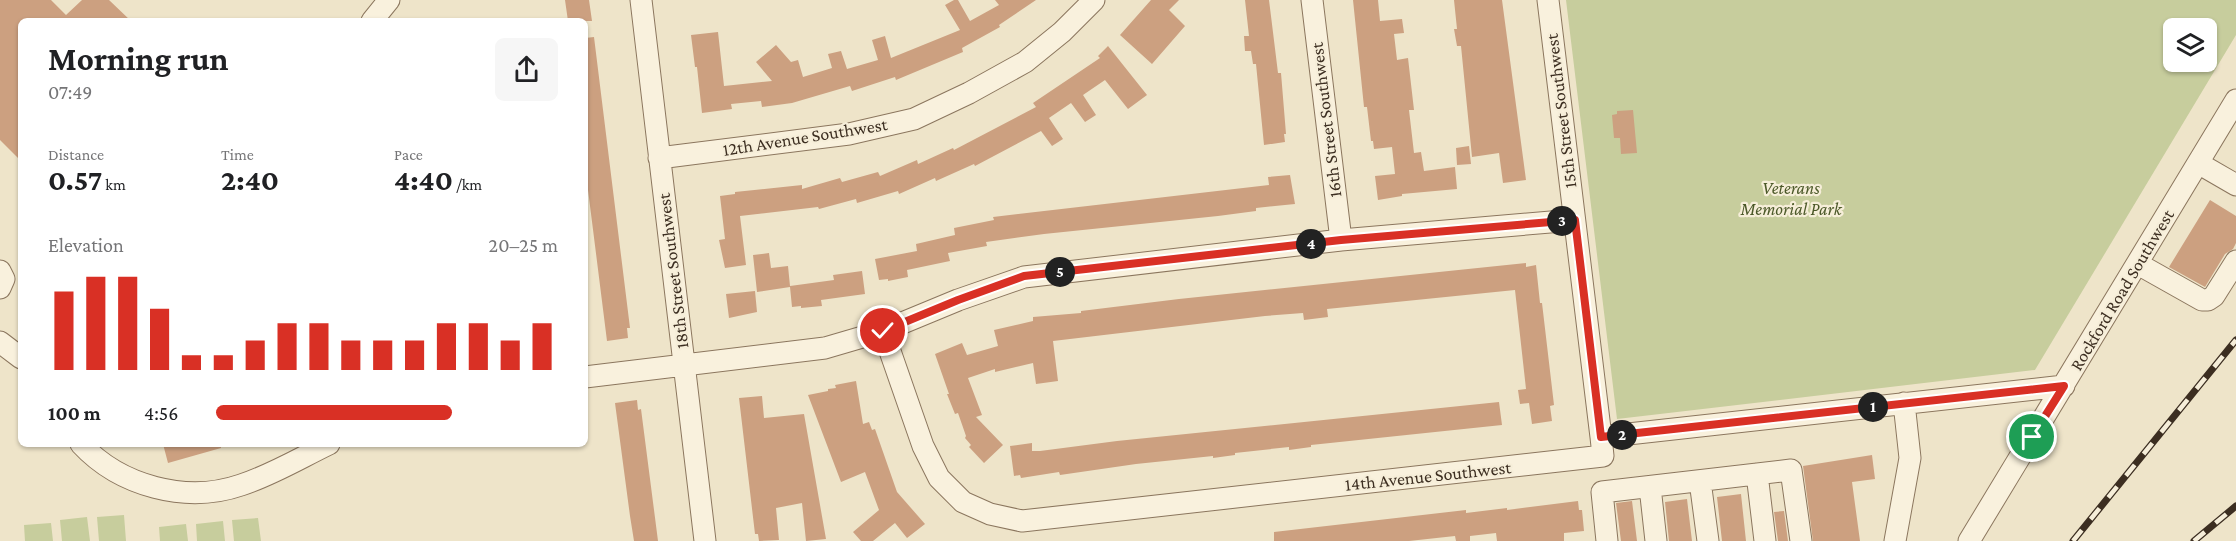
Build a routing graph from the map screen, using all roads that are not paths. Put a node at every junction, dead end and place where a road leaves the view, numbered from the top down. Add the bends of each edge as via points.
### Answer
1 (389, 0) edge
2 (641, 0) edge
3 (1094, 0) edge
4 (1312, 0) edge
5 (1548, 0) edge
6 (374, 18) edge
7 (2236, 100) edge
8 (659, 158) junction
9 (2198, 163) junction
10 (2236, 185) edge
11 (1575, 220) junction
12 (1341, 240) junction
13 (2236, 261) edge
14 (2138, 264) junction
15 (0, 271) edge
16 (0, 288) edge
17 (883, 331) junction
18 (0, 342) edge
19 (18, 356) edge
20 (684, 365) junction
21 (588, 377) edge
22 (2064, 386) junction
23 (1904, 403) junction
24 (1601, 437) junction
25 (85, 447) edge
26 (322, 447) edge
27 (1757, 474) junction
28 (1700, 481) junction
29 (1650, 487) junction
30 (705, 541) edge
31 (1607, 541) edge
32 (1656, 541) edge
33 (1708, 541) edge
34 (1765, 541) edge
35 (1801, 541) edge
36 (1895, 541) edge
37 (1969, 541) edge

1 - 6 street
2 - 8 street, 18th Street Southwest
3 - 8 street, 12th Avenue Southwest via 1025,62 914,119 849,134
4 - 12 street, 16th Street Southwest
5 - 11 street, 15th Street Southwest
7 - 9 street, Rockford Road Southwest
8 - 20 street, 18th Street Southwest
9 - 10 street
9 - 14 street, Rockford Road Southwest
11 - 12 street
11 - 24 street, 15th Street Southwest
12 - 17 street via 1024,276
13 - 14 street via 2208,300
14 - 22 street, Rockford Road Southwest
15 - 16 street
17 - 20 street via 825,348
17 - 24 street, 14th Avenue Southwest via 923,446 939,478 963,502 990,514 1022,521 1603,456
18 - 19 street
20 - 21 street
20 - 30 street, 18th Street Southwest
22 - 23 street
22 - 37 street, Rockford Road Southwest
23 - 24 street
23 - 36 street via 1910,458
25 - 26 street via 117,474 157,488 200,493 240,486
27 - 28 street
27 - 34 street
27 - 35 street via 1791,470
28 - 29 street
28 - 33 street
29 - 31 street via 1602,492
29 - 32 street

